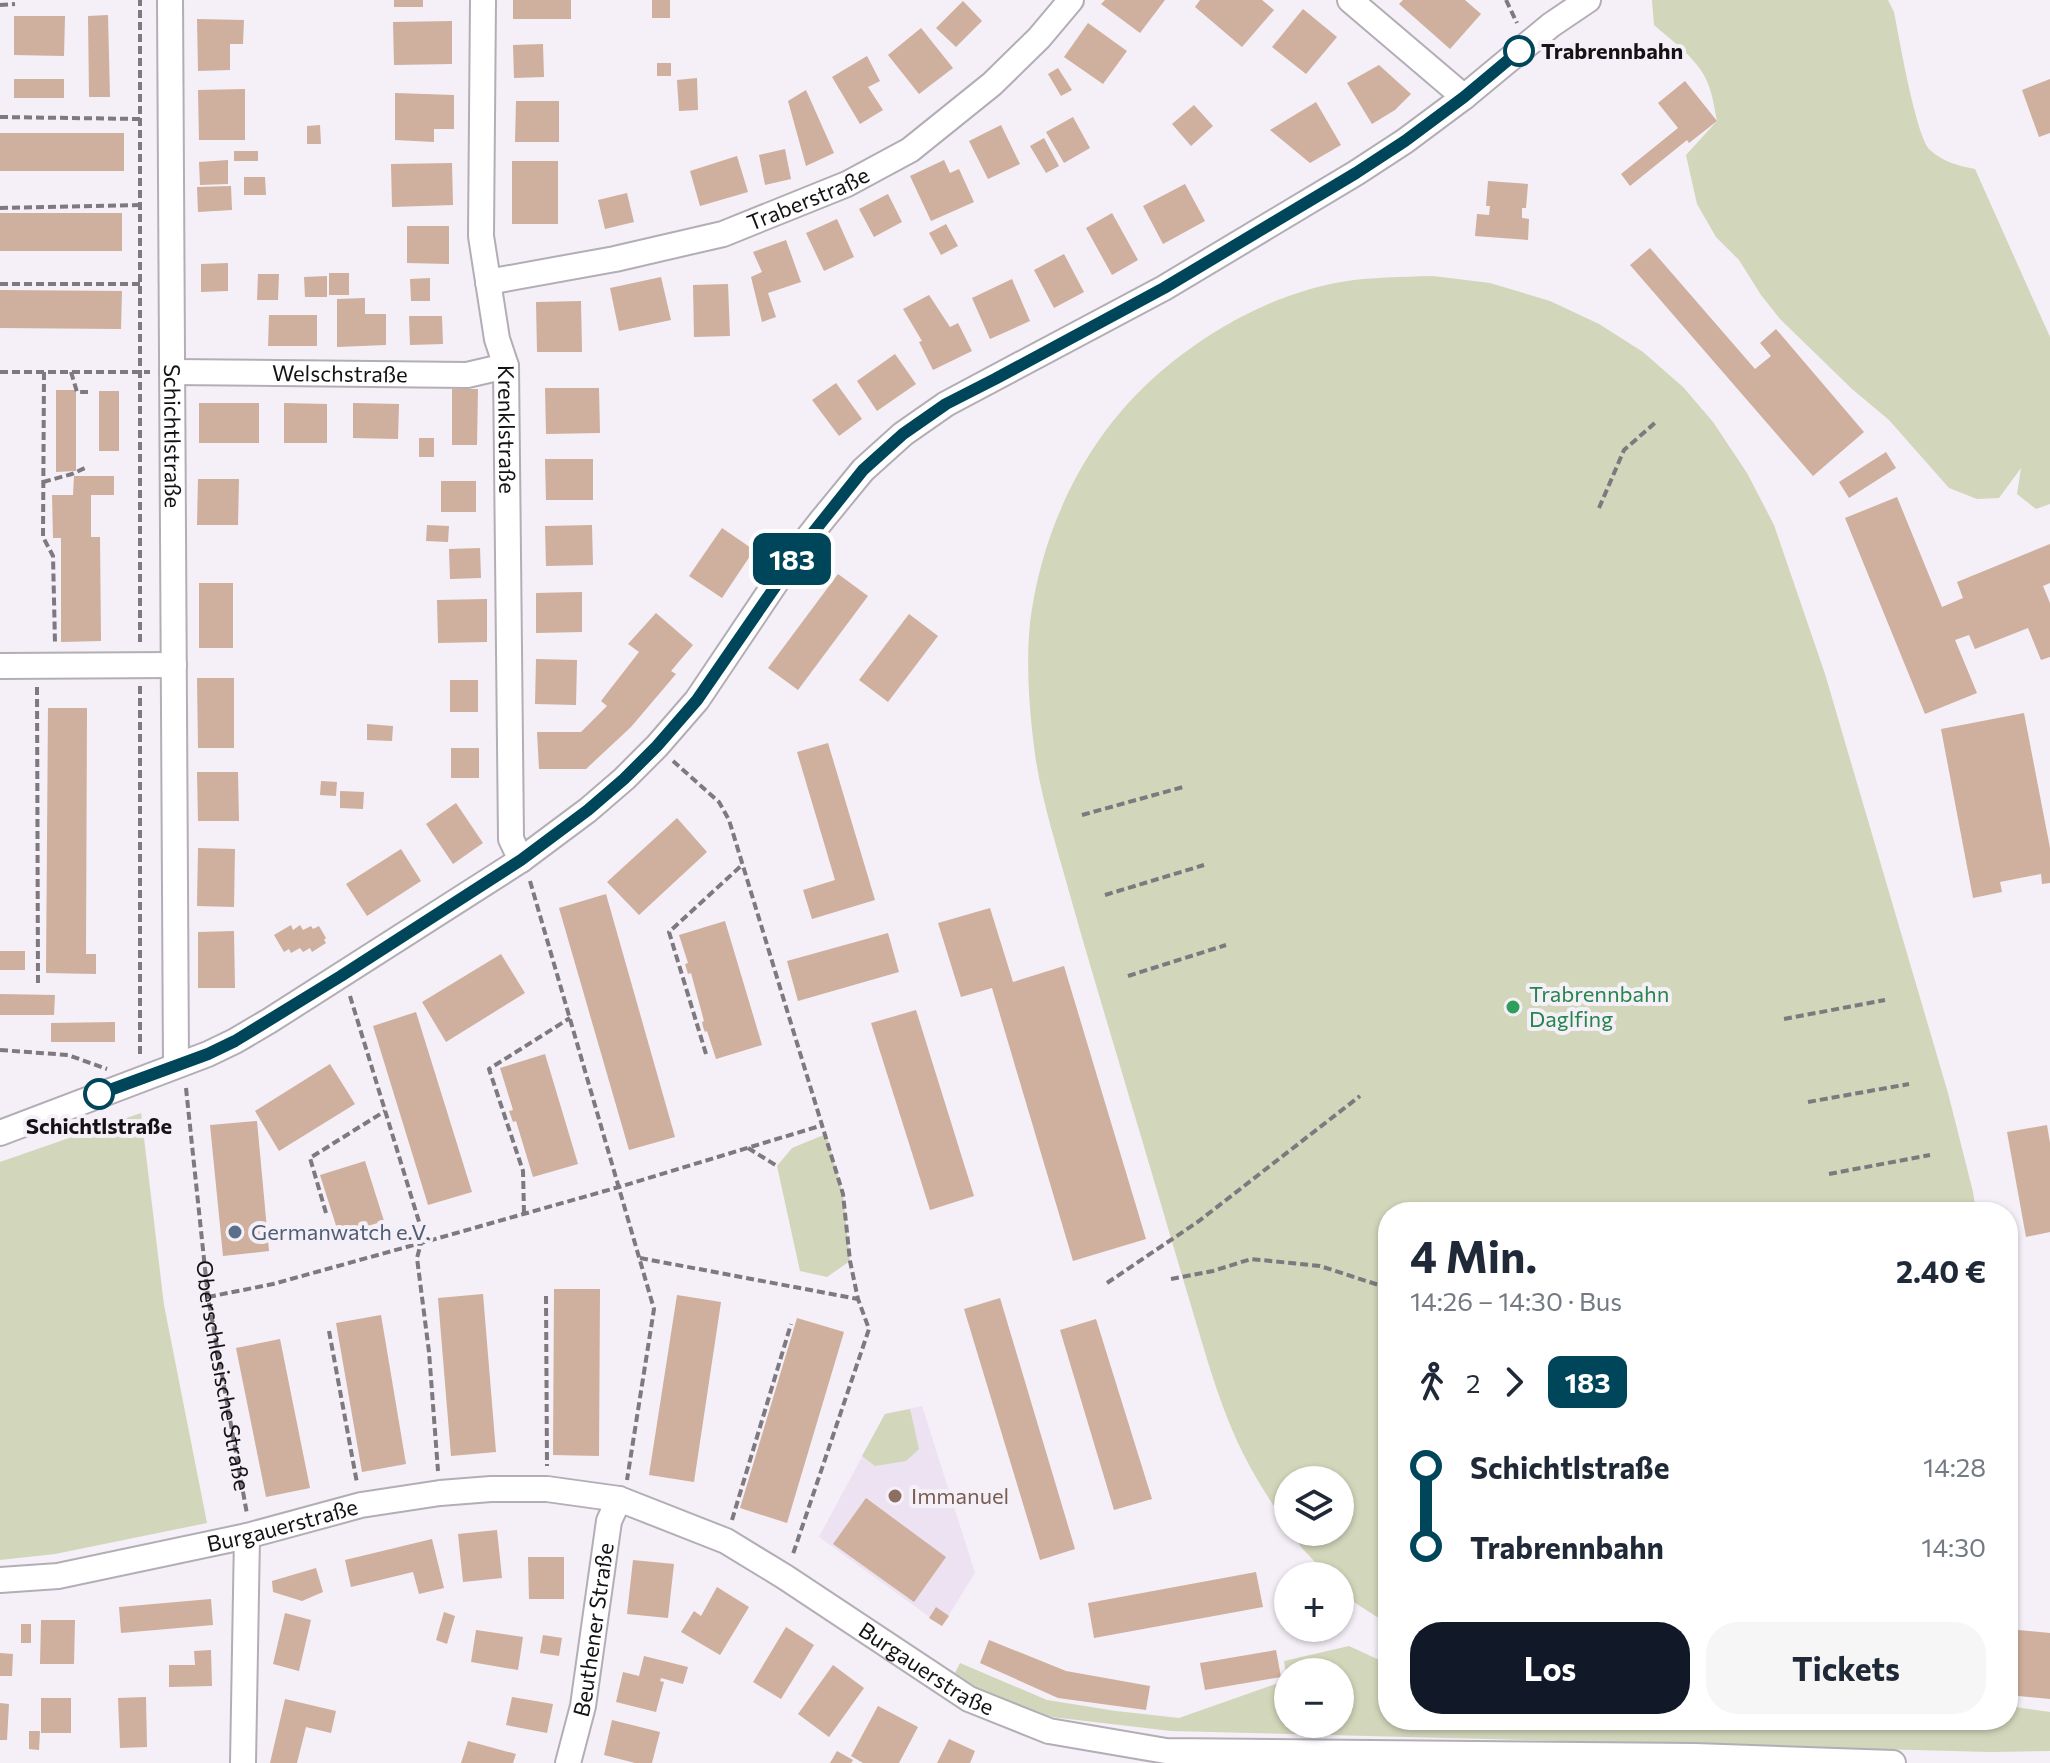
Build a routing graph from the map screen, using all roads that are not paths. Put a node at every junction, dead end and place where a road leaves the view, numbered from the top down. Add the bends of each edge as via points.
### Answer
1 (170, 0) edge
2 (483, 0) edge
3 (1071, 0) edge
4 (1350, 0) edge
5 (1588, 0) edge
6 (1464, 97) junction
7 (488, 282) junction
8 (506, 366) junction
9 (172, 372) junction
10 (174, 665) junction
11 (0, 666) edge
12 (521, 860) junction
13 (180, 1074) junction
14 (0, 1133) edge
15 (619, 1499) junction
16 (247, 1536) junction
17 (0, 1580) edge
18 (1167, 1757) edge
19 (1440, 1758) edge
20 (243, 1763) edge
21 (568, 1763) edge
22 (1893, 1763) edge

1 - 9 street, Schichtlstraße
2 - 7 street, Krenklstraße via 481,236
3 - 7 street, Traberstraße via 992,84 910,150 847,184 723,234
4 - 6 street
5 - 6 street
6 - 12 street via 1356,173 1178,280 946,404 903,434 863,470 822,520 697,700 657,746 588,810
7 - 8 street, Krenklstraße
8 - 9 street, Welschstraße via 467,375
8 - 12 street, Krenklstraße via 511,839
9 - 10 street, Schichtlstraße
10 - 11 street
10 - 13 street, Schichtlstraße
12 - 13 street
13 - 14 street
15 - 16 street, Burgauerstraße via 547,1489 440,1493 361,1505
15 - 18 street, Burgauerstraße via 726,1541 969,1699 1049,1731
15 - 21 street, Beuthener Straße via 609,1521 583,1706
16 - 17 street, Burgauerstraße via 58,1576
16 - 20 street
18 - 19 street, Burgauerstraße
19 - 22 street, Burgauerstraße via 1695,1756

